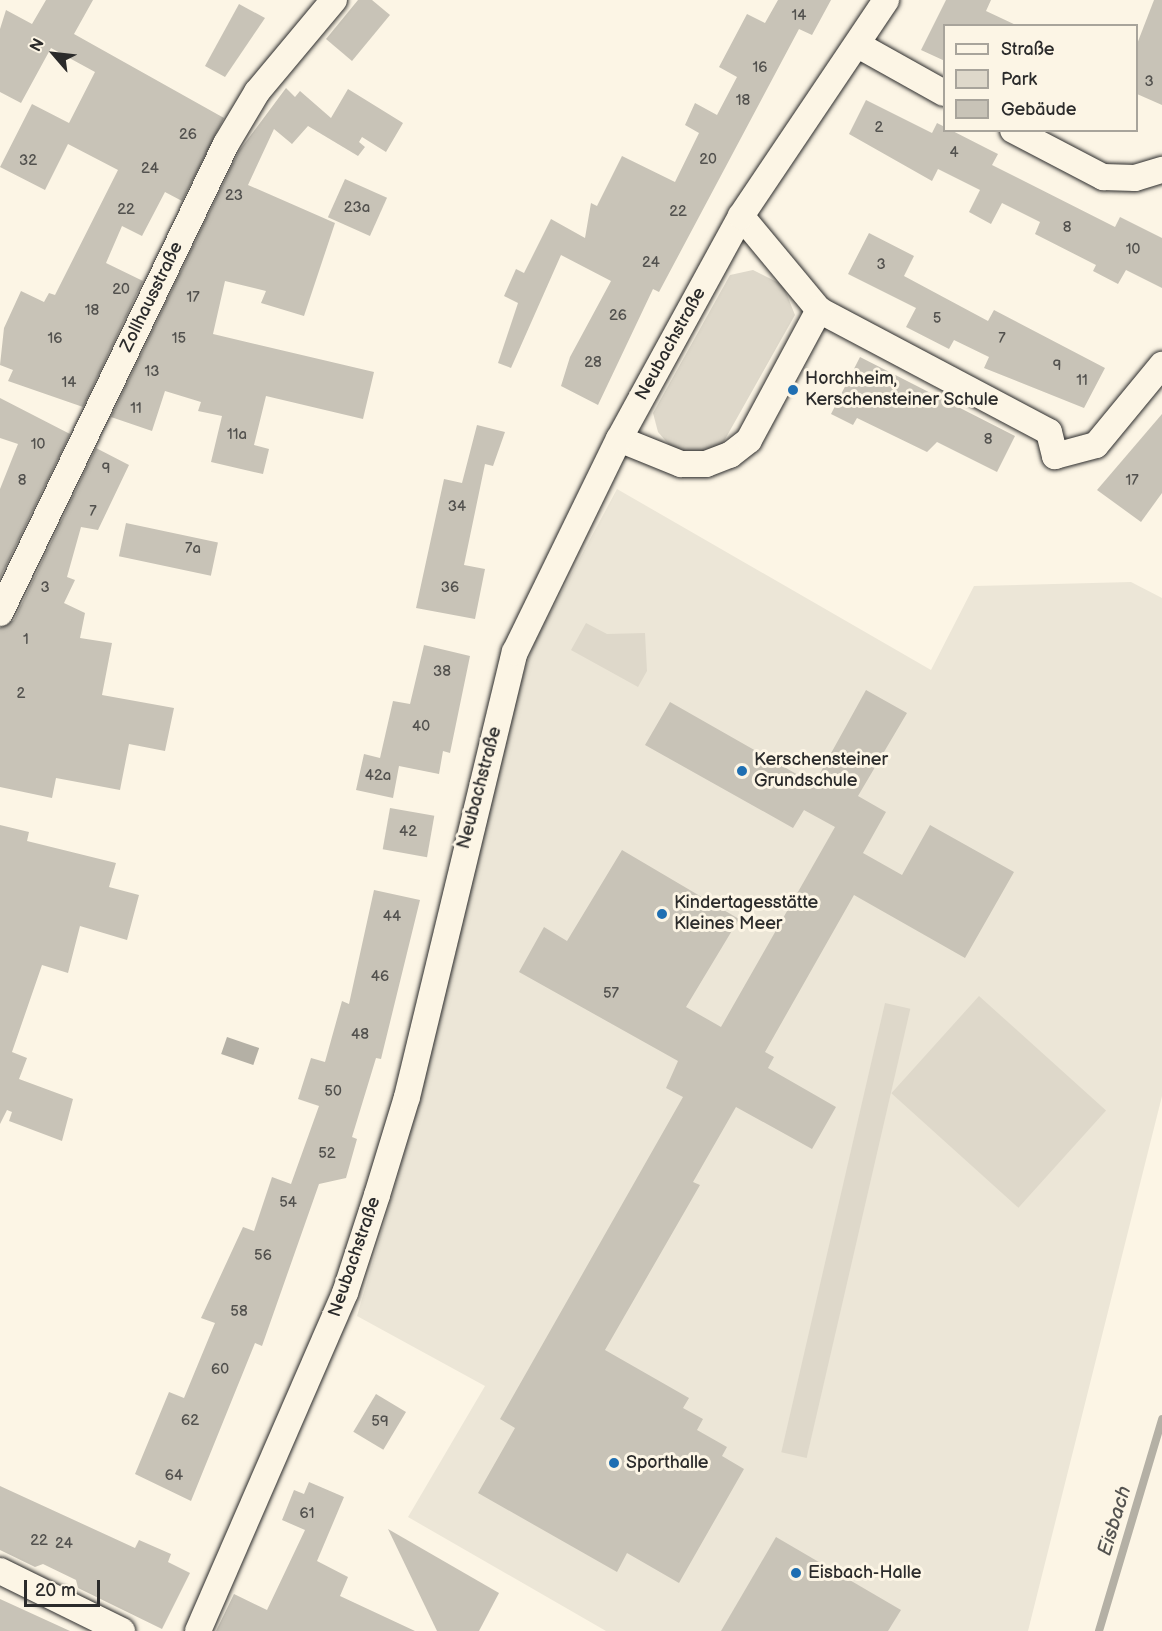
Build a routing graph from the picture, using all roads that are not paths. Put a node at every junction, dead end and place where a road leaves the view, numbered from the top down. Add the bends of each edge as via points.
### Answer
1 (334, 0) edge
2 (886, 0) edge
3 (858, 45) junction
4 (943, 92) edge
5 (1017, 132) edge
6 (1162, 170) edge
7 (741, 216) junction
8 (819, 310) junction
9 (1162, 365) edge
10 (619, 439) junction
11 (0, 613) edge
12 (0, 1571) edge
13 (122, 1631) edge
14 (198, 1631) edge

1 - 11 street, Zollhausstraße via 257,92 226,144
2 - 3 street, Neubachstraße
3 - 4 street
3 - 7 street, Neubachstraße
5 - 6 street via 1103,177 1135,178
7 - 8 street
7 - 10 street, Neubachstraße
8 - 9 street via 1049,432 1055,456 1096,445
8 - 10 street via 749,440 730,455 706,464 681,464
10 - 14 street, Neubachstraße via 515,652 410,1086 377,1195 331,1326
12 - 13 street

